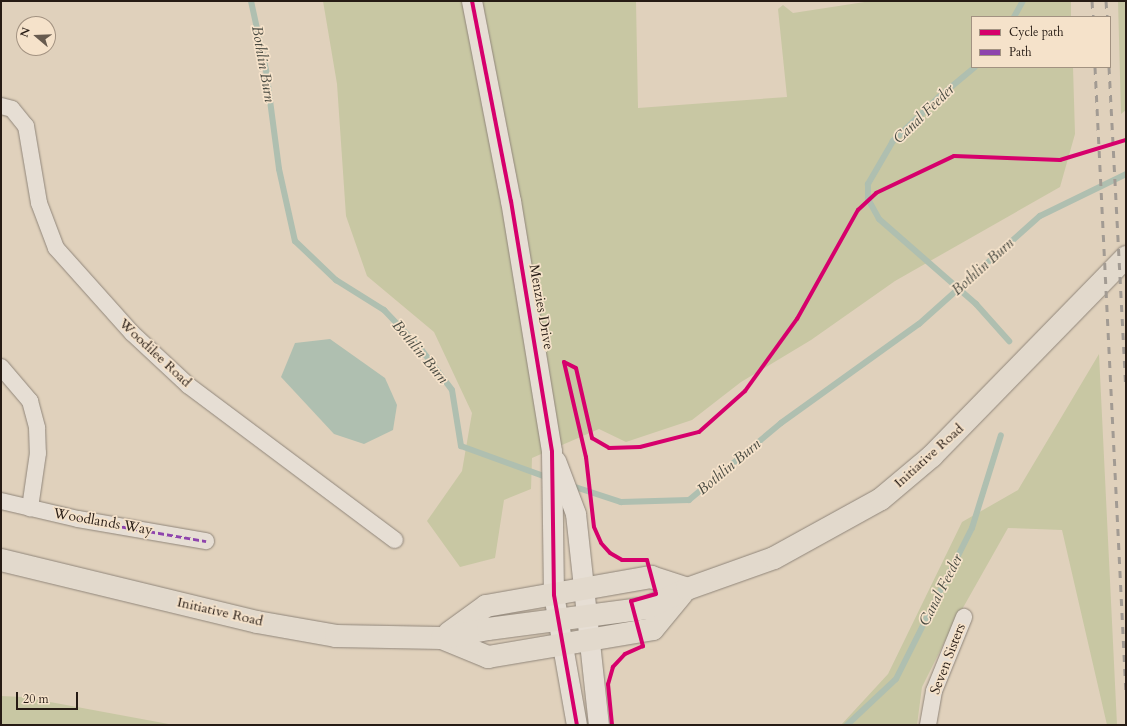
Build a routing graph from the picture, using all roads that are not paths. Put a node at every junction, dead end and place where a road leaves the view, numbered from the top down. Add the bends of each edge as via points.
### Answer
1 (472, 1) edge
2 (1, 106) edge
3 (1126, 257) edge
4 (1, 367) edge
5 (552, 448) junction
6 (1, 501) edge
7 (30, 508) junction
8 (395, 540) dead end
9 (206, 541) dead end
10 (1, 560) edge
11 (584, 589) junction
12 (687, 589) junction
13 (554, 595) junction
14 (587, 615) junction
15 (964, 617) dead end
16 (558, 620) junction
17 (442, 638) junction
18 (590, 640) junction
19 (562, 645) junction
20 (578, 725) edge
21 (600, 725) edge
22 (928, 725) edge

1 - 5 street, Menzies Drive via 511,201
2 - 8 street, Woodilee Road via 12,109 26,126 39,203 56,248 132,333 189,386
3 - 12 main road, Initiative Road via 938,451 881,499 774,558
4 - 7 street via 30,401 38,428 38,453
5 - 11 street, Menzies Drive via 576,514
5 - 13 street, Menzies Drive
6 - 7 street, Woodlands Way
7 - 9 street, Woodlands Way
10 - 17 main road, Initiative Road via 257,622 336,636
11 - 12 main road via 651,577
11 - 13 main road
11 - 14 street, Menzies Drive
12 - 14 main road via 646,608
12 - 18 main road, Initiative Road via 653,629
13 - 16 street, Menzies Drive
13 - 17 main road via 486,606
14 - 16 main road
14 - 18 street, Menzies Drive
15 - 22 street, Seven Sisters via 934,691
16 - 17 main road via 488,628
16 - 19 street, Menzies Drive
17 - 19 main road, Initiative Road via 488,657
18 - 19 main road, Initiative Road
18 - 21 street, Menzies Drive
19 - 20 street, Menzies Drive

